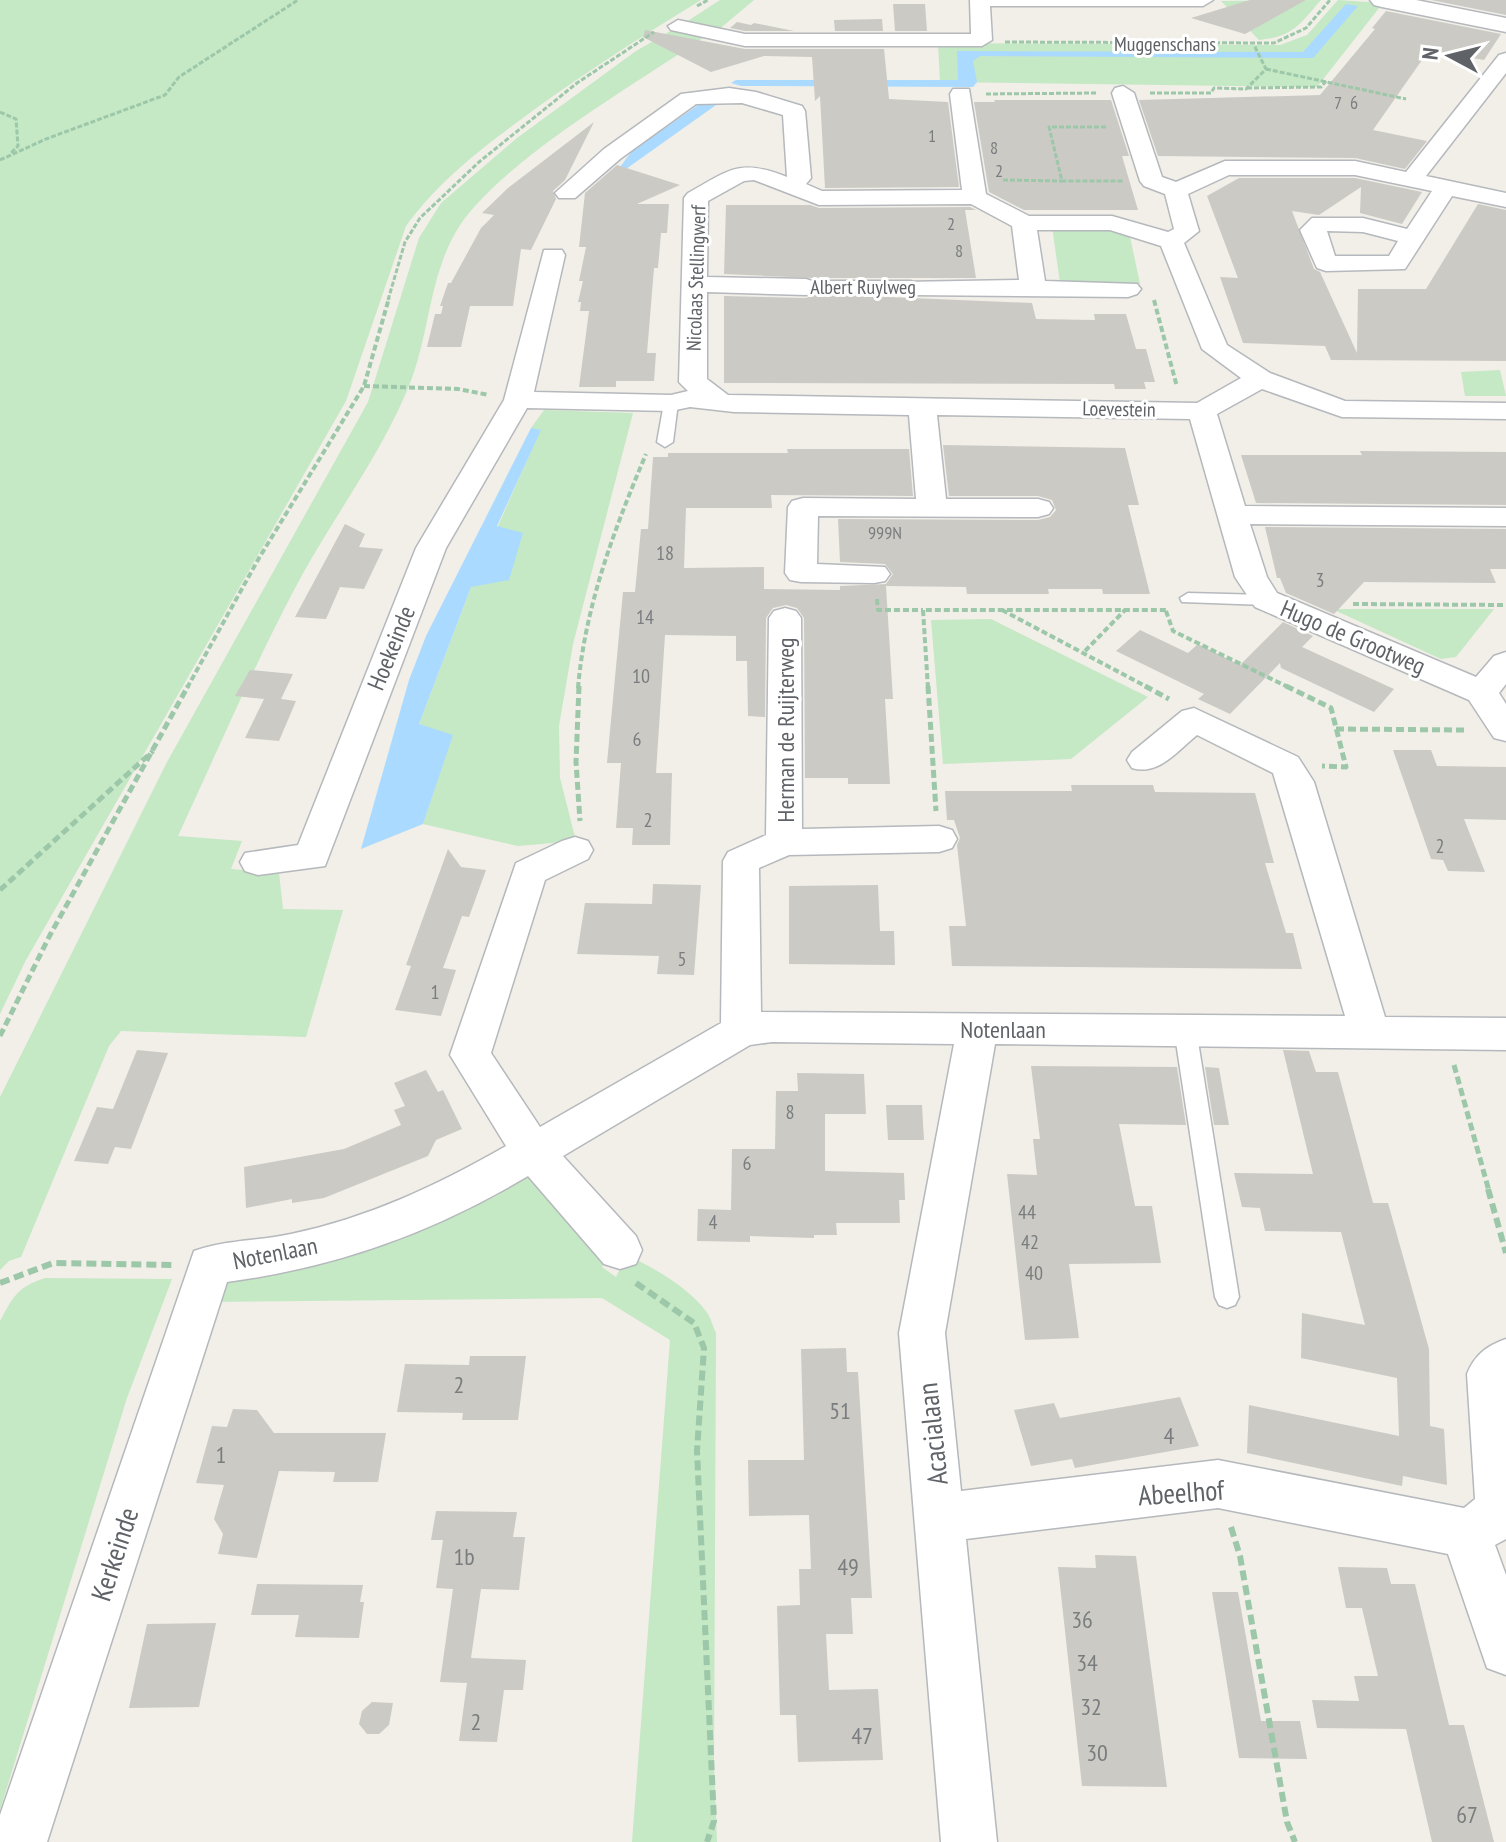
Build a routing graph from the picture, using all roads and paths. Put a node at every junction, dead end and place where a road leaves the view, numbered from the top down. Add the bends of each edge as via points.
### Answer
1 (298, 0) edge
2 (708, 0) edge
3 (978, 0) edge
4 (1203, 0) edge
5 (1330, 0) edge
6 (1382, 0) edge
7 (694, 8) dead end
8 (1506, 25) edge
9 (678, 26) dead end
10 (655, 32) dead end
11 (982, 40) junction
12 (1255, 46) junction
13 (1506, 59) edge
14 (1263, 62) dead end
15 (1266, 69) dead end
16 (1326, 81) junction
17 (1246, 89) dead end
18 (1123, 93) dead end
19 (961, 94) dead end
20 (1406, 99) dead end
21 (0, 112) edge
22 (1135, 127) junction
23 (10, 155) junction
24 (0, 160) edge
25 (1412, 179) junction
26 (1062, 181) junction
27 (1152, 181) junction
28 (1447, 186) junction
29 (792, 188) junction
30 (974, 188) junction
31 (1177, 190) junction
32 (567, 193) dead end
33 (1506, 200) edge
34 (1024, 223) junction
35 (1414, 238) dead end
36 (1171, 241) junction
37 (553, 255) dead end
38 (694, 284) junction
39 (806, 287) joint
40 (911, 287) joint
41 (1033, 288) junction
42 (1139, 288) joint
43 (1260, 379) junction
44 (364, 386) junction
45 (518, 400) junction
46 (718, 401) junction
47 (671, 403) junction
48 (922, 405) junction
49 (1193, 411) junction
50 (1506, 411) edge
51 (665, 442) joint
52 (932, 508) junction
53 (1038, 508) dead end
54 (1233, 515) junction
55 (1506, 517) edge
56 (874, 574) joint
57 (1188, 598) joint
58 (1266, 600) junction
59 (1353, 604) dead end
60 (1506, 605) edge
61 (923, 610) junction
62 (1000, 610) junction
63 (1125, 610) junction
64 (1166, 610) junction
65 (785, 618) dead end
66 (1085, 651) junction
67 (1506, 663) edge
68 (1481, 692) junction
69 (1194, 719) junction
70 (1336, 729) junction
71 (1491, 730) edge
72 (156, 748) junction
73 (1144, 760) dead end
74 (1286, 765) junction
75 (939, 839) joint
76 (784, 842) junction
77 (575, 850) joint
78 (258, 862) dead end
79 (0, 890) edge
80 (1185, 1029) junction
81 (977, 1030) junction
82 (741, 1031) junction
83 (1369, 1032) junction
84 (1445, 1034) junction
85 (1506, 1034) edge
86 (0, 1036) edge
87 (533, 1152) junction
88 (620, 1250) joint
89 (1506, 1253) edge
90 (210, 1265) junction
91 (0, 1283) edge
92 (1227, 1297) dead end
93 (1506, 1360) edge
94 (1218, 1484) junction
95 (940, 1518) junction
96 (1466, 1533) junction
97 (1506, 1649) edge
98 (19, 1842) edge
99 (707, 1842) edge
100 (969, 1842) edge
101 (1295, 1842) edge

1 - 23 path via 179,77 165,95
2 - 7 path
3 - 4 street, Muggenschans
3 - 11 street, Muggenschans
5 - 12 path, Muggenschans via 1319,18 1292,39
6 - 8 street
9 - 11 street via 745,40
10 - 44 path via 577,83 420,218 405,242
11 - 12 path, Muggenschans
12 - 14 path
13 - 25 street
15 - 16 path
16 - 17 path via 1321,87
16 - 20 path
18 - 22 street
19 - 30 street
21 - 23 path via 16,119 18,146
22 - 26 path via 1049,127
22 - 27 street
23 - 24 path
25 - 28 street
25 - 31 street via 1355,168 1225,168
26 - 27 path
26 - 30 path
27 - 31 street
28 - 33 street
28 - 35 street
29 - 30 street, Nicolaas Stellingwerf via 819,198
29 - 32 street via 799,178 794,111 704,94 625,145
29 - 38 street, Nicolaas Stellingwerf via 757,173 739,174 696,198
30 - 34 street, Nicolaas Stellingwerf
31 - 36 street via 1187,231
34 - 36 street, Nicolaas Stellingwerf via 1112,223
34 - 41 street
36 - 43 street via 1215,349
37 - 45 street, Hoekeinde
38 - 39 street, Albert Ruylweg
38 - 46 street, Nicolaas Stellingwerf via 693,382
39 - 40 street, Albert Ruylweg
40 - 41 street, Albert Ruylweg
41 - 42 street, Albert Ruylweg
42 - 49 path
43 - 49 street
43 - 50 street via 1342,409
44 - 45 path via 458,389
44 - 72 path via 259,558
45 - 47 street
45 - 78 street, Hoekeinde via 431,548 312,857
46 - 47 street
46 - 48 street, Loevestein
47 - 51 lane
48 - 49 street, Loevestein
48 - 52 street
49 - 54 street, Hugo de Grootweg
51 - 77 path via 648,449 596,586 580,668 580,824
52 - 53 street
52 - 56 street via 803,507 801,573
54 - 55 street
54 - 58 street, Hugo de Grootweg via 1251,577
56 - 61 path via 878,610
57 - 58 lane
57 - 64 path via 1187,610
58 - 68 street, Hugo de Grootweg
59 - 60 path
61 - 62 path
61 - 75 path
62 - 63 path
62 - 66 path
63 - 64 path
63 - 66 path
64 - 70 path via 1173,631 1331,708
65 - 76 street, Herman de Ruijterweg
66 - 69 path via 1187,708
67 - 68 street
68 - 71 street
69 - 73 street
69 - 74 street
70 - 71 path
70 - 74 path via 1346,767
72 - 79 path
72 - 86 path via 50,935
74 - 83 street via 1296,782
75 - 76 street, Herman de Ruijterweg
76 - 82 street, Herman de Ruijterweg via 741,861
77 - 87 street via 529,872 470,1055
80 - 81 street, Notenlaan
80 - 83 street, Notenlaan
80 - 92 lane
81 - 82 street, Notenlaan via 772,1026
81 - 95 street, Acacialaan via 922,1333
82 - 87 street, Notenlaan
83 - 84 street, Notenlaan
84 - 85 street, Notenlaan
84 - 89 path
87 - 88 street
87 - 90 street, Notenlaan via 462,1193 375,1230 290,1254
88 - 99 path via 615,1269 694,1323 704,1348 697,1451 714,1821
90 - 91 path, Notenlaan via 53,1263
90 - 98 street, Kerkeinde
93 - 96 street via 1490,1374 1500,1504 1489,1522
94 - 95 street, Abeelhof
94 - 96 street, Abeelhof
94 - 101 path via 1240,1556 1287,1822
95 - 100 street, Acacialaan
96 - 97 street

